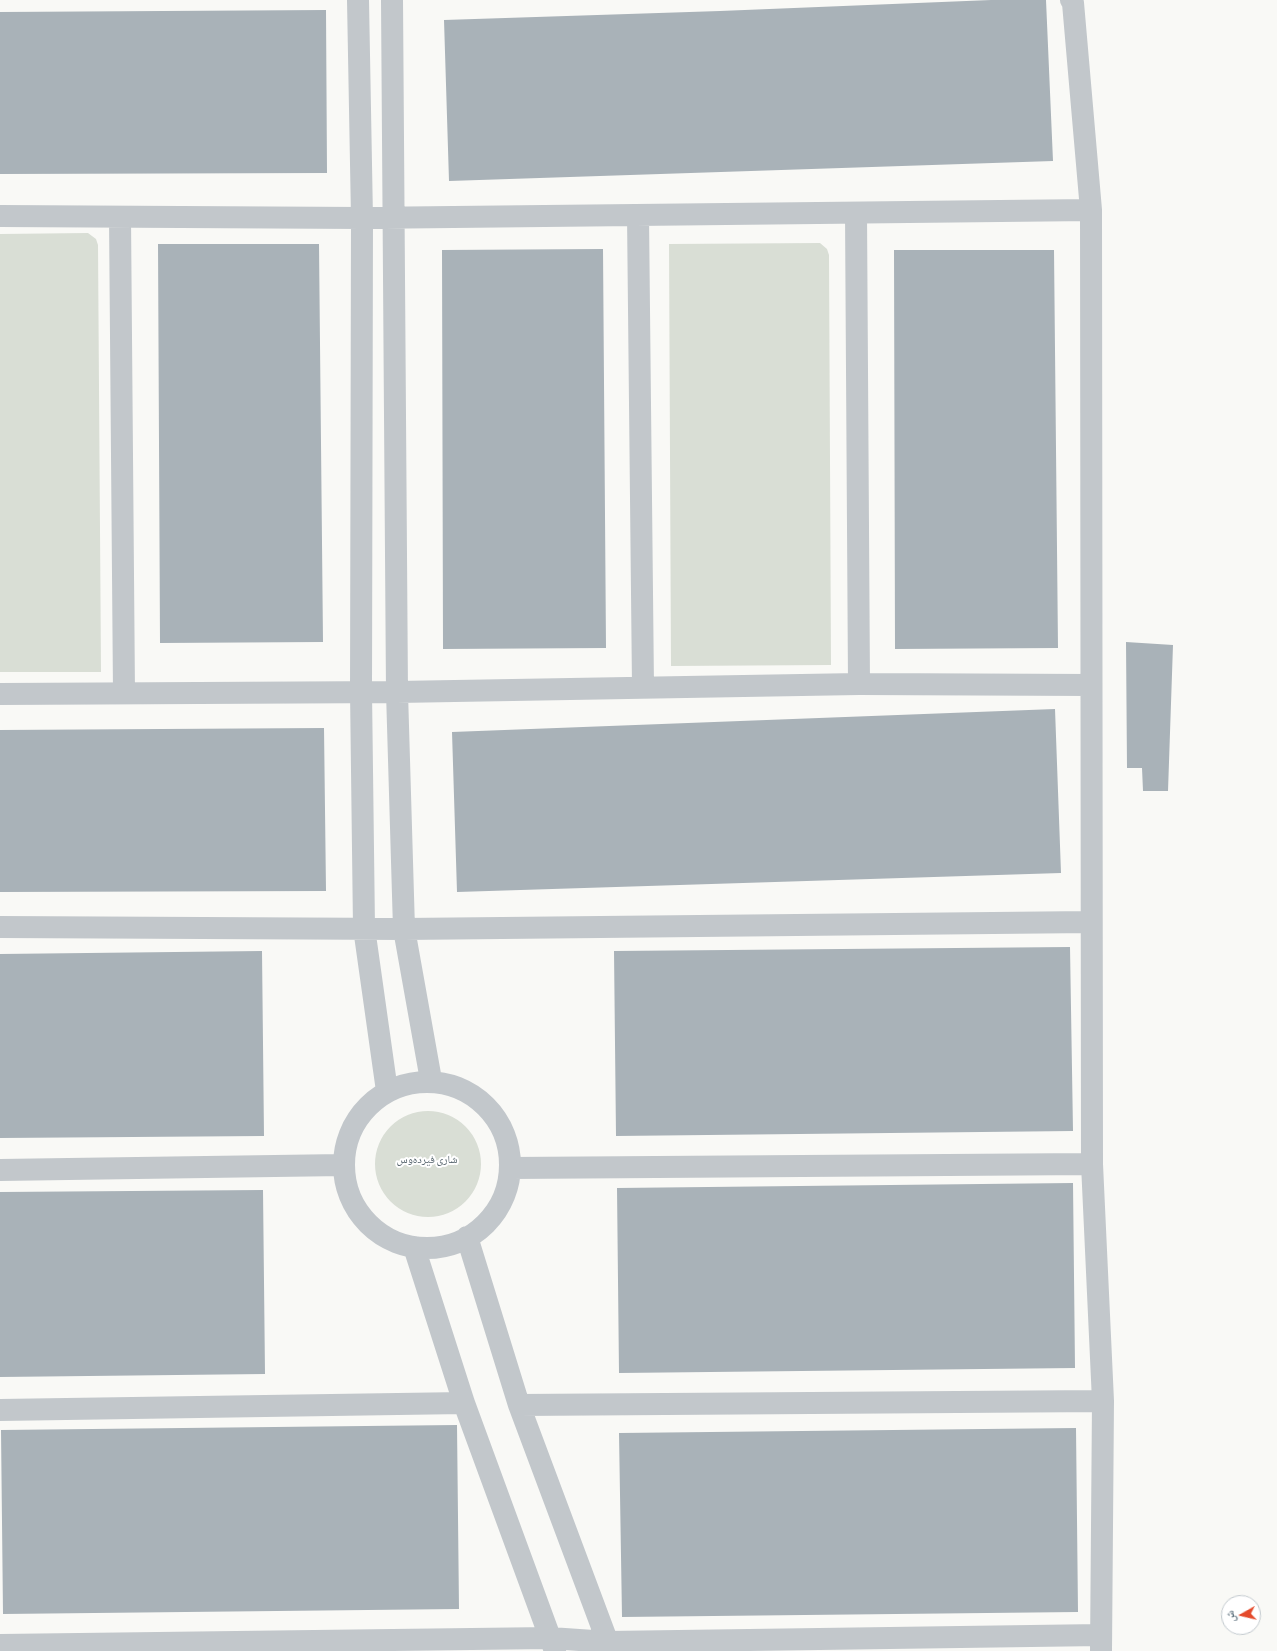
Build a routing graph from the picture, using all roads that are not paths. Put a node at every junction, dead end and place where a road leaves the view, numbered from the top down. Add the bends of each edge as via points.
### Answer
1 (358, 0) edge
2 (392, 0) edge
3 (1071, 0) edge
4 (1091, 210) junction
5 (856, 213) junction
6 (638, 215) junction
7 (0, 216) edge
8 (120, 217) junction
9 (395, 217) junction
10 (362, 218) junction
11 (859, 684) junction
12 (1091, 685) junction
13 (643, 687) junction
14 (361, 691) junction
15 (397, 692) junction
16 (124, 693) junction
17 (0, 694) edge
18 (1091, 922) junction
19 (0, 927) edge
20 (364, 928) junction
21 (404, 929) junction
22 (431, 1080) junction
23 (387, 1091) junction
24 (1092, 1164) junction
25 (343, 1165) junction
26 (511, 1168) junction
27 (0, 1170) edge
28 (467, 1237) junction
29 (414, 1247) junction
30 (1102, 1401) junction
31 (464, 1402) junction
32 (519, 1406) junction
33 (0, 1410) edge
34 (1101, 1643) edge
35 (552, 1644) edge
36 (0, 1645) edge
37 (609, 1646) edge

1 - 10 street
2 - 9 street
3 - 4 street
4 - 5 street
4 - 12 street
5 - 6 street
5 - 11 street
6 - 9 street
6 - 13 street
7 - 8 street
8 - 10 street
8 - 16 street
9 - 10 street
9 - 15 street
10 - 14 street
11 - 12 street
11 - 13 street
12 - 18 street
13 - 15 street
14 - 15 street
14 - 16 street
14 - 20 street
15 - 21 street
16 - 17 street
18 - 21 street
18 - 24 street
19 - 20 street
20 - 21 street
20 - 23 street
21 - 22 street
22 - 23 street via 409,1082
22 - 26 street via 464,1089 487,1107 503,1130
23 - 25 street via 362,1112 348,1136
24 - 26 street
24 - 30 street
25 - 27 street
25 - 29 street via 347,1191 360,1215 379,1234
26 - 28 street via 508,1186 497,1211 479,1230
28 - 29 street via 456,1244 430,1249
28 - 32 street
29 - 31 street
30 - 32 street
30 - 34 street
31 - 33 street
31 - 35 street
32 - 37 street
34 - 37 street
35 - 36 street
35 - 37 street

